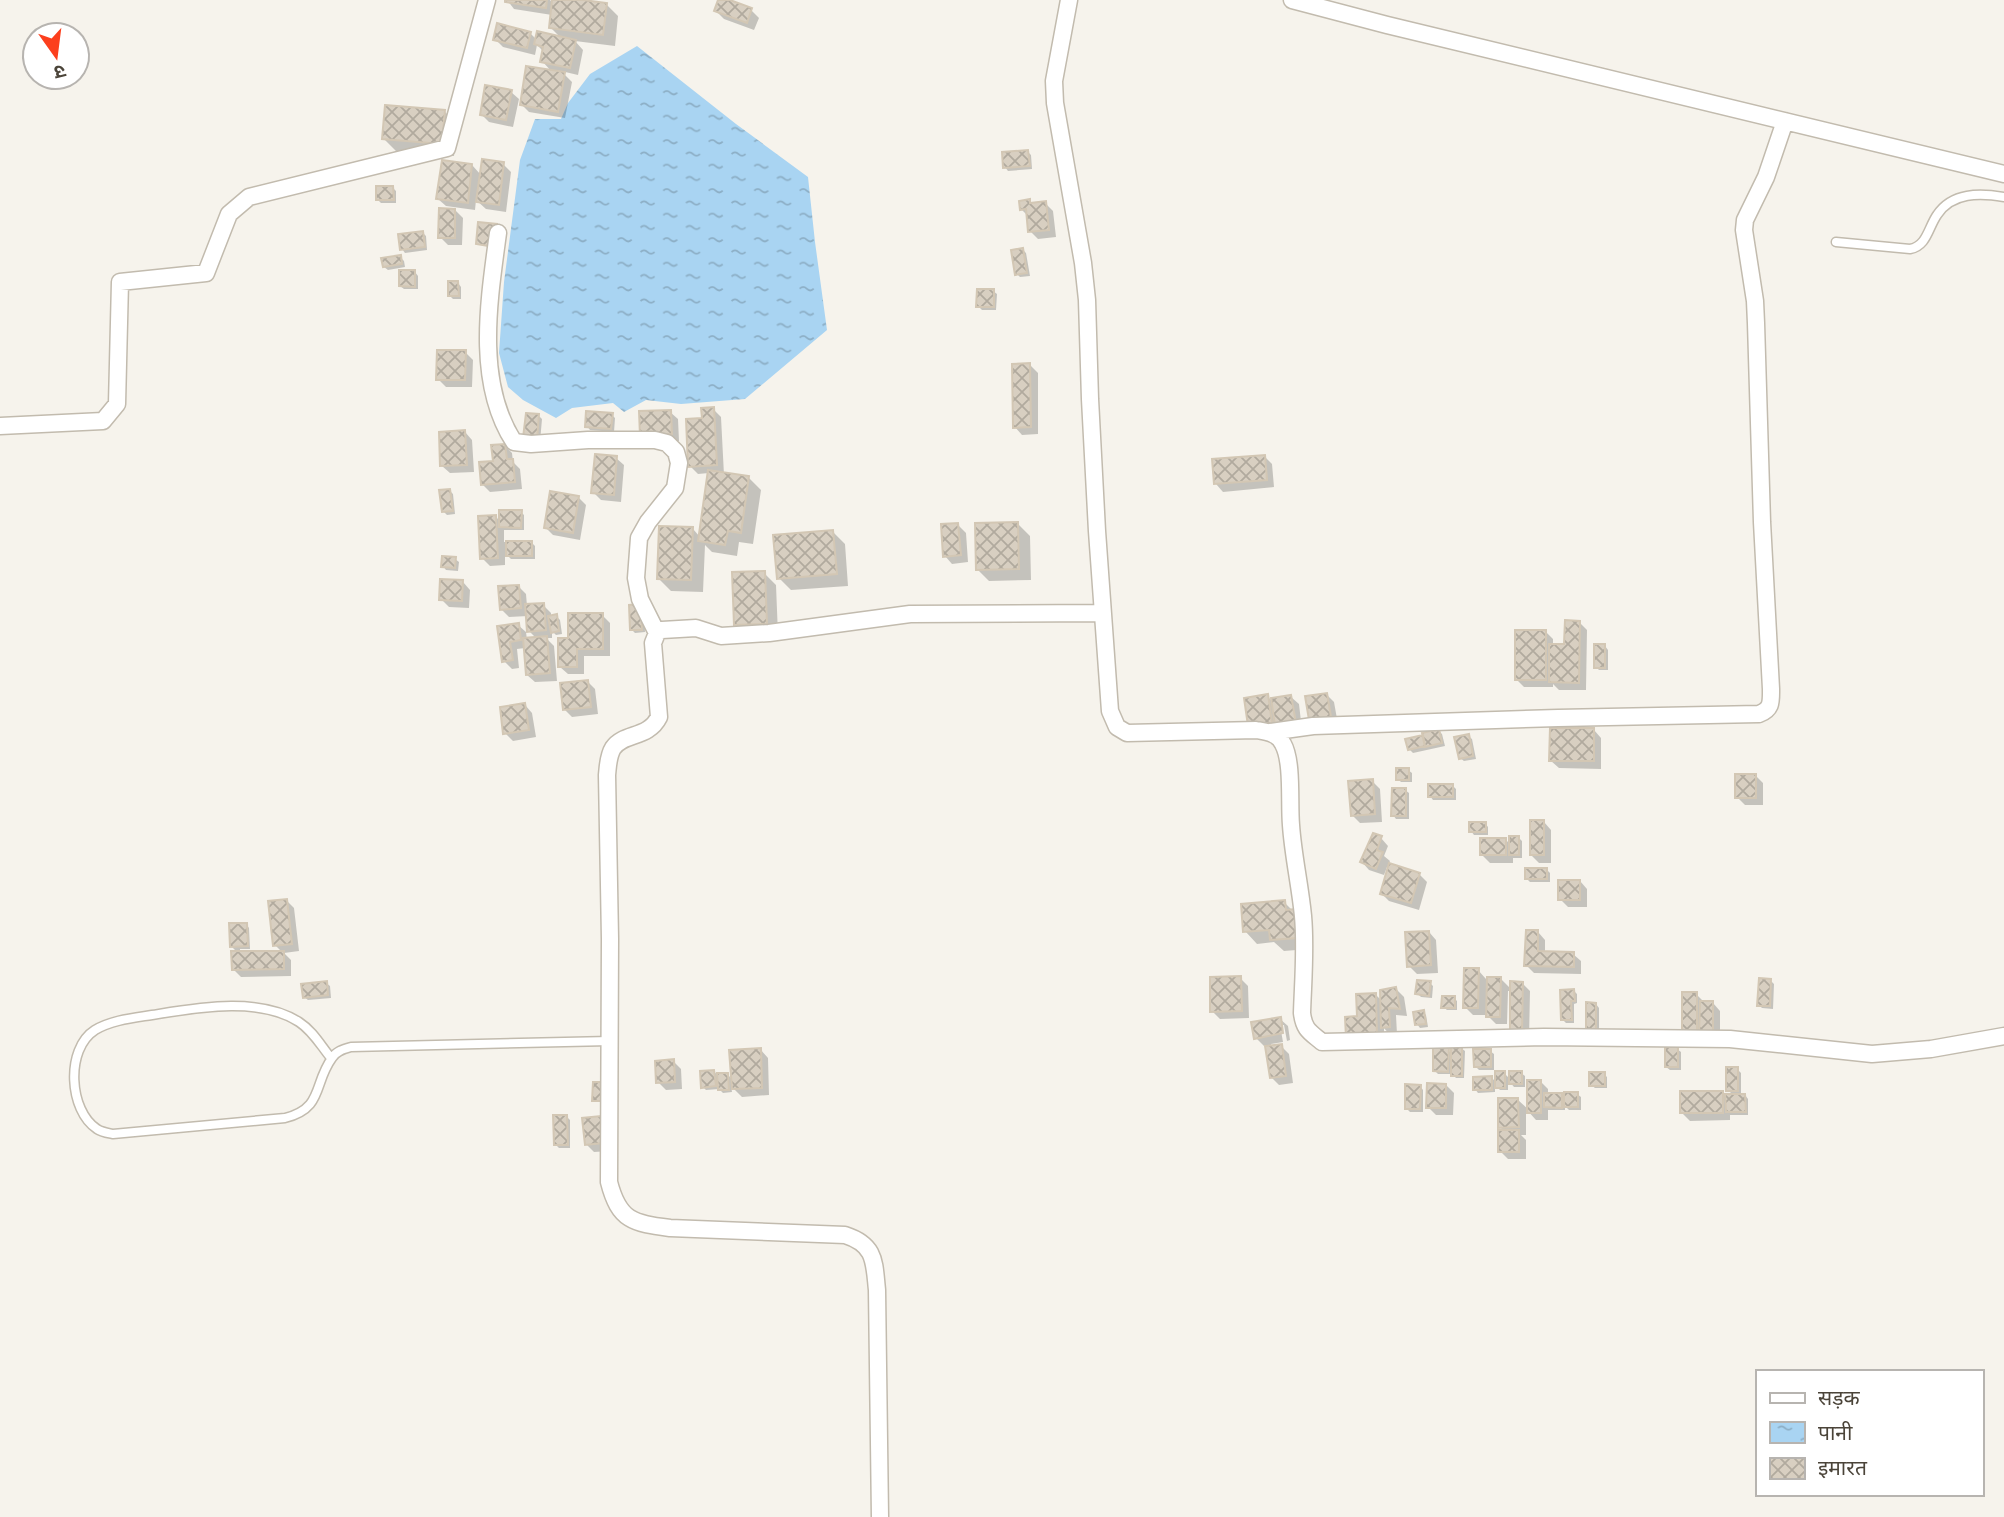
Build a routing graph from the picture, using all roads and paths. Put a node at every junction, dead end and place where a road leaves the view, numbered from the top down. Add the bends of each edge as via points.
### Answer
1 (486, 0) edge
2 (1069, 0) edge
3 (1292, 0) edge
4 (1785, 121) junction
5 (2004, 174) edge
6 (2004, 197) edge
7 (498, 233) dead end
8 (1836, 242) dead end
9 (0, 426) edge
10 (1102, 613) junction
11 (657, 633) junction
12 (1270, 732) junction
13 (2004, 1036) edge
14 (610, 1041) junction
15 (331, 1058) junction
16 (880, 1517) edge

1 - 9 street via 447,148 249,197 229,214 206,274 120,282 117,404 103,421
2 - 10 street via 1054,81 1087,300
3 - 4 street
4 - 5 street
4 - 12 street via 1744,230 1755,301 1769,708 1759,714 1313,726
6 - 8 lane via 1983,193 1957,199 1937,215 1924,241 1915,248
7 - 11 street via 488,341 499,414 514,442 655,440 676,452 675,488 639,538 636,578 640,599
10 - 11 street via 910,614 769,633 721,636 696,628
10 - 12 street via 1110,711 1117,727 1127,733
11 - 14 street via 653,643 659,718 649,730 612,749 607,775
12 - 13 street via 1282,741 1287,763 1304,929 1303,1025 1322,1042 1730,1039 1872,1054
14 - 15 lane via 351,1047
14 - 16 street via 609,1182 621,1212 646,1224 670,1228 845,1235 866,1245 877,1290
15 - 15 lane via 315,1097 296,1115 113,1134 98,1130 86,1119 77,1100 74,1076 76,1056 94,1031 127,1019 195,1008 231,1006 280,1013 309,1030

